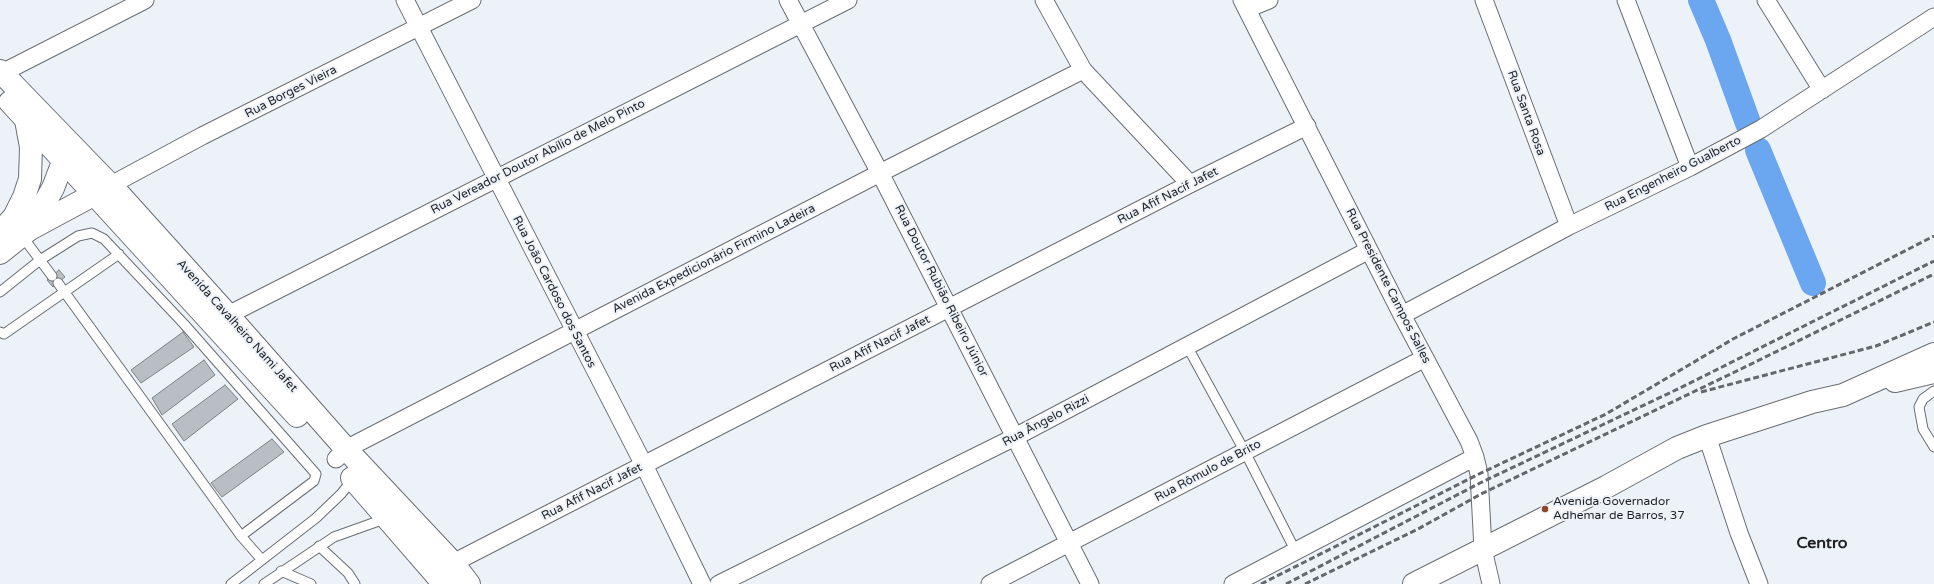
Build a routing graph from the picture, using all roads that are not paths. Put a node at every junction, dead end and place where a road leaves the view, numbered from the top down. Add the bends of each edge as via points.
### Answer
1 (146, 0) edge
2 (405, 0) edge
3 (472, 0) edge
4 (788, 0) edge
5 (848, 0) edge
6 (1044, 0) edge
7 (1269, 0) edge
8 (1484, 0) edge
9 (1626, 0) edge
10 (1766, 0) edge
11 (1245, 5) edge
12 (1934, 17) edge
13 (801, 24) junction
14 (419, 27) junction
15 (1083, 70) junction
16 (0, 78) edge
17 (1822, 90) junction
18 (26, 120) junction
19 (1307, 126) junction
20 (67, 140) junction
21 (63, 162) junction
22 (1690, 166) junction
23 (880, 173) junction
24 (496, 179) junction
25 (1190, 184) junction
26 (103, 190) junction
27 (1568, 226) junction
28 (0, 232) edge
29 (26, 232) junction
30 (1369, 250) junction
31 (0, 253) edge
32 (119, 254) junction
33 (40, 260) junction
34 (64, 291) junction
35 (0, 292) edge
36 (950, 308) junction
37 (228, 315) junction
38 (1402, 315) junction
39 (574, 331) junction
40 (0, 332) edge
41 (1187, 346) junction
42 (1934, 354) edge
43 (1425, 358) junction
44 (1934, 372) edge
45 (1855, 390) junction
46 (1934, 391) edge
47 (1707, 436) junction
48 (1015, 437) junction
49 (1934, 448) edge
50 (1244, 452) junction
51 (341, 454) junction
52 (1475, 457) junction
53 (644, 465) junction
54 (353, 478) junction
55 (388, 518) junction
56 (241, 536) junction
57 (1070, 543) junction
58 (319, 546) junction
59 (1483, 549) junction
60 (1295, 550) junction
61 (262, 560) junction
62 (454, 562) junction
63 (281, 571) junction
64 (231, 584) edge
65 (264, 584) edge
66 (311, 584) edge
67 (355, 584) edge
68 (444, 584) edge
69 (469, 584) edge
70 (702, 584) edge
71 (719, 584) edge
72 (990, 584) edge
73 (1090, 584) edge
74 (1233, 584) edge
75 (1414, 584) edge
76 (1491, 584) edge
77 (1759, 584) edge

1 - 16 street
2 - 14 street, Rua João Cardoso dos Santos
3 - 14 street, Rua Borges Vieira
4 - 13 street, Rua Doutor Rubião Ribeiro Júnior
5 - 13 street, Rua Vereador Doutor Abílio de Melo Pinto
6 - 15 street
7 - 11 street
8 - 27 street, Rua Santa Rosa
9 - 22 street
10 - 17 street
11 - 19 street, Rua Presidente Campos Salles
12 - 17 street, Rua Engenheiro Gualberto
13 - 23 street, Rua Doutor Rubião Ribeiro Júnior
13 - 24 street, Rua Vereador Doutor Abílio de Melo Pinto
14 - 24 street, Rua João Cardoso dos Santos
14 - 26 street, Rua Borges Vieira via 202,136
15 - 23 street, Avenida Expedicionário Firmino Ladeira
15 - 25 street
16 - 18 main road, Avenida Cavalheiro Nami Jafet
16 - 20 main road, Avenida Cavalheiro Nami Jafet
17 - 22 street, Rua Engenheiro Gualberto via 1761,128
18 - 21 main road, Avenida Cavalheiro Nami Jafet
18 - 28 main road via 31,147 30,179 14,217
19 - 25 street, Rua Afif Nacif Jafet
19 - 30 street, Rua Presidente Campos Salles
20 - 21 main road
20 - 26 main road, Avenida Cavalheiro Nami Jafet
21 - 26 main road, Avenida Cavalheiro Nami Jafet
21 - 29 main road via 53,188
22 - 27 street, Rua Engenheiro Gualberto
23 - 36 street, Rua Doutor Rubião Ribeiro Júnior
23 - 39 street, Avenida Expedicionário Firmino Ladeira
24 - 37 street, Rua Vereador Doutor Abílio de Melo Pinto
24 - 39 street, Rua João Cardoso dos Santos
25 - 36 street, Rua Afif Nacif Jafet
26 - 29 main road
26 - 37 main road, Avenida Cavalheiro Nami Jafet
26 - 51 main road, Avenida Cavalheiro Nami Jafet via 217,327
27 - 38 street, Rua Engenheiro Gualberto
29 - 31 main road
29 - 33 lane
30 - 38 street, Rua Presidente Campos Salles
30 - 41 street, Rua Ângelo Rizzi
32 - 33 lane via 98,235 85,233
32 - 34 lane
32 - 56 lane via 316,474 314,481
33 - 34 lane
33 - 35 lane
34 - 40 lane via 4,334
34 - 56 lane
36 - 48 street, Rua Doutor Rubião Ribeiro Júnior
36 - 53 street, Rua Afif Nacif Jafet
37 - 51 main road, Avenida Cavalheiro Nami Jafet
38 - 43 street, Rua Presidente Campos Salles
39 - 51 street, Avenida Expedicionário Firmino Ladeira
39 - 53 street, Rua João Cardoso dos Santos
41 - 48 street, Rua Ângelo Rizzi
41 - 50 lane
42 - 45 main road
43 - 50 street, Rua Rômulo de Brito
43 - 52 street, Rua Presidente Campos Salles via 1469,440
44 - 45 main road
45 - 47 main road
46 - 49 lane via 1923,400 1919,408 1923,429
47 - 59 main road via 1657,458
47 - 77 street
48 - 57 street, Rua Doutor Rubião Ribeiro Júnior
48 - 71 street, Rua Ângelo Rizzi
50 - 57 street, Rua Rômulo de Brito
50 - 60 lane
51 - 54 main road, Avenida Cavalheiro Nami Jafet
51 - 62 main road, Avenida Cavalheiro Nami Jafet
52 - 59 street, Rua Presidente Campos Salles via 1481,494
52 - 60 street
53 - 62 street, Rua Afif Nacif Jafet
53 - 70 street, Rua João Cardoso dos Santos
54 - 55 main road, Avenida Cavalheiro Nami Jafet
54 - 61 lane via 341,494 316,518
55 - 58 lane via 350,530
55 - 68 main road, Avenida Cavalheiro Nami Jafet
56 - 61 lane
57 - 72 street, Rua Rômulo de Brito
57 - 73 street, Rua Doutor Rubião Ribeiro Júnior
58 - 63 lane
58 - 67 lane via 348,573
59 - 75 main road
59 - 76 street, Rua Presidente Campos Salles
60 - 74 street
61 - 64 lane
62 - 69 main road, Avenida Cavalheiro Nami Jafet
63 - 65 lane
63 - 66 lane

